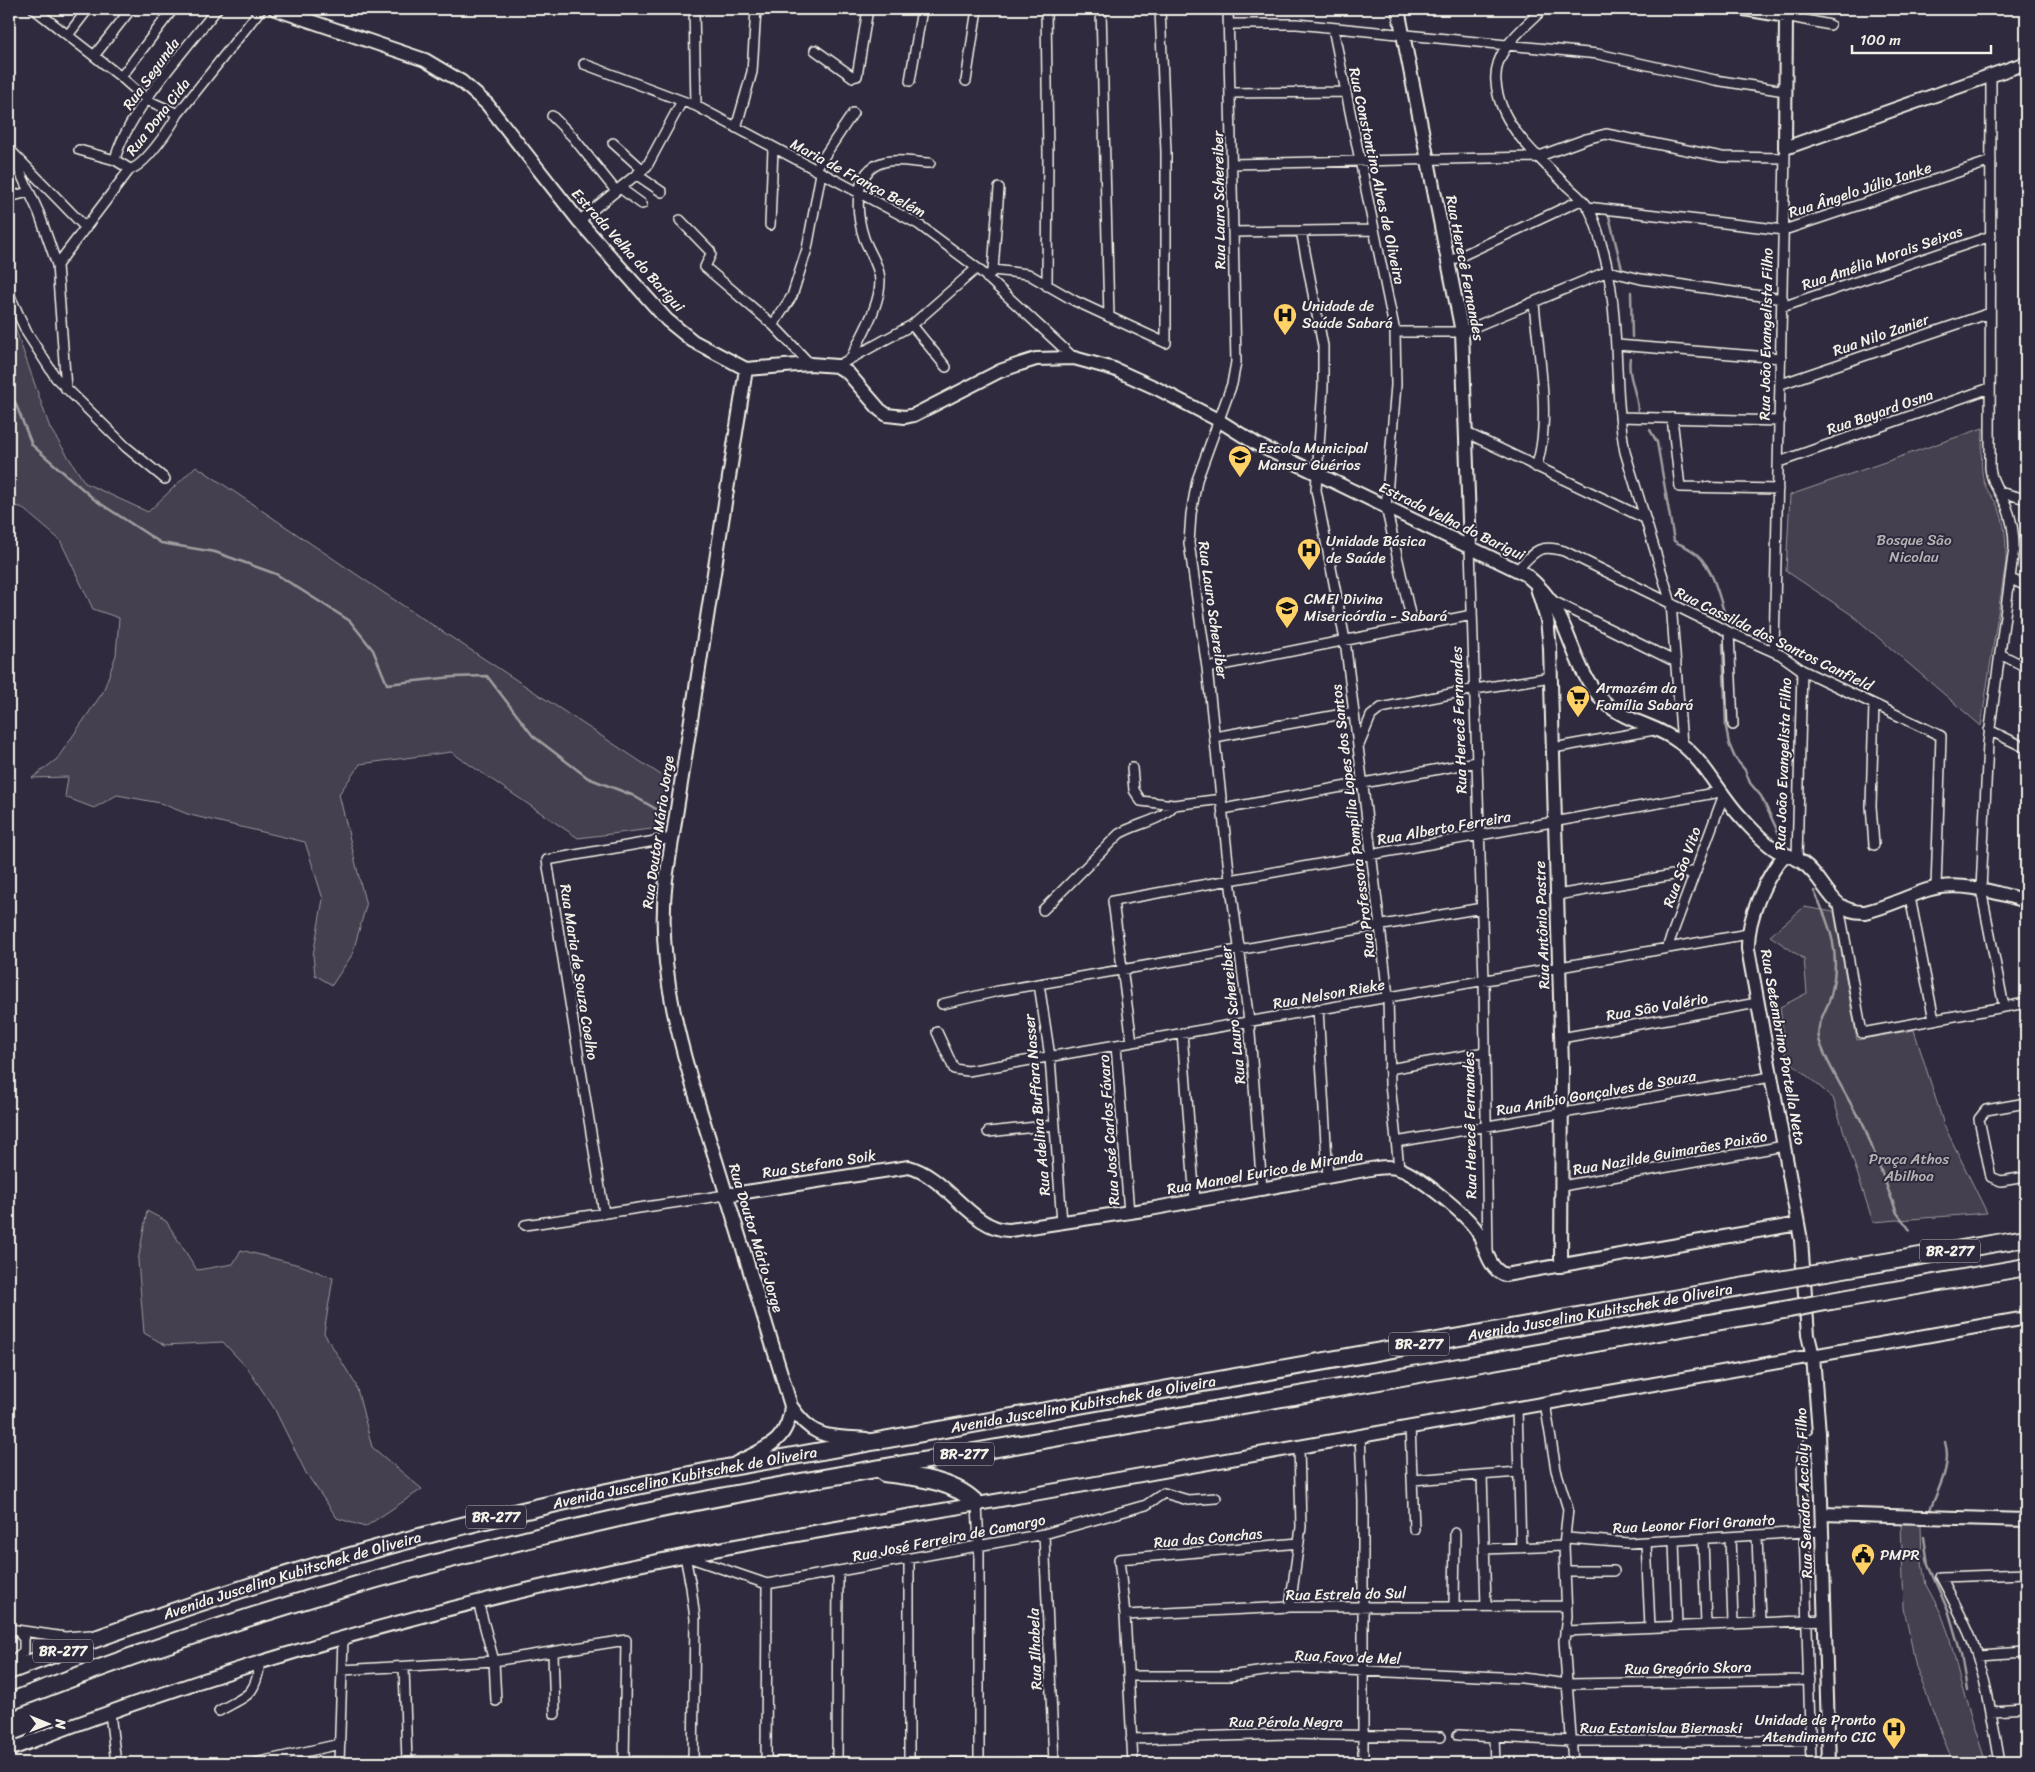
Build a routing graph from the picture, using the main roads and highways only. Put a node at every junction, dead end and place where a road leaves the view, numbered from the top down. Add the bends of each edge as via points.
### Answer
1 (2026, 1227) edge
2 (2026, 1238) edge
3 (2001, 1242) junction
4 (2026, 1267) edge
5 (867, 1471) junction
6 (977, 1504) road end
7 (9, 1671) edge
8 (9, 1702) edge

1 - 3 highway
2 - 3 highway, Avenida Juscelino Kubitschek de Oliveira / BR-277
3 - 7 highway, Avenida Juscelino Kubitschek de Oliveira / BR-277, bridge via 726,1468 552,1504 447,1530 268,1582
4 - 5 highway, Avenida Juscelino Kubitschek de Oliveira / BR-277, bridge
5 - 6 highway via 946,1485 962,1491
5 - 8 highway, Avenida Juscelino Kubitschek de Oliveira / BR-277 via 636,1515 408,1571 211,1630

